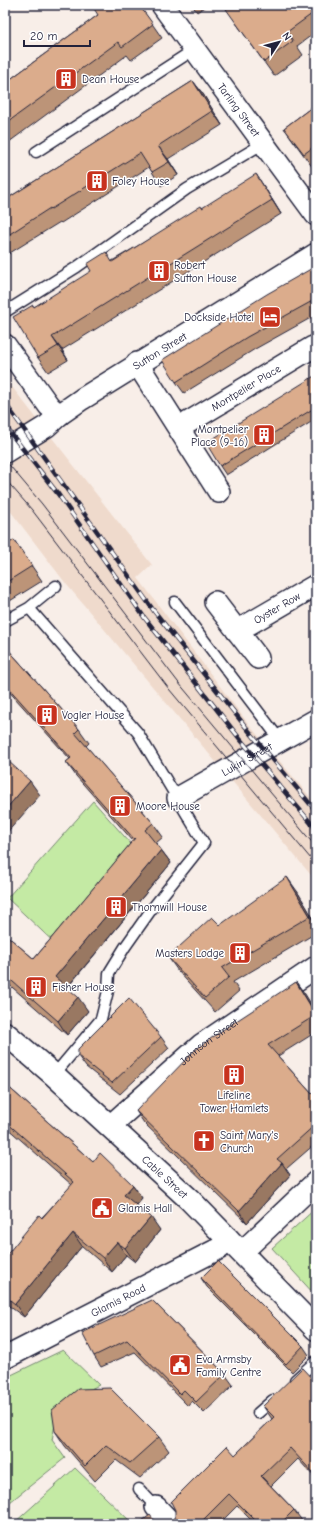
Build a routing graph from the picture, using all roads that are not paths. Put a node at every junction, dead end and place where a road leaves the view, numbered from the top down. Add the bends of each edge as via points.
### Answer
1 (162, 5) edge
2 (195, 49) junction
3 (264, 143) junction
4 (36, 152) dead end
5 (316, 215) edge
6 (316, 254) edge
7 (5, 312) edge
8 (5, 346) edge
9 (313, 347) dead end
10 (137, 363) junction
11 (59, 415) junction
12 (178, 428) junction
13 (5, 452) edge
14 (219, 492) dead end
15 (316, 585) edge
16 (56, 586) dead end
17 (175, 602) dead end
18 (215, 602) dead end
19 (29, 608) junction
20 (5, 621) edge
21 (237, 631) junction
22 (258, 658) dead end
23 (316, 720) edge
24 (280, 740) junction
25 (178, 798) junction
26 (316, 967) edge
27 (5, 1033) edge
28 (54, 1075) junction
29 (110, 1126) junction
30 (316, 1182) edge
31 (235, 1245) junction
32 (316, 1329) edge
33 (5, 1358) edge
34 (316, 1361) edge
35 (258, 1413) dead end
36 (139, 1489) dead end
37 (156, 1507) joint
38 (172, 1524) edge

1 - 2 street, Tarling Street
2 - 3 street, Tarling Street
2 - 4 lane
3 - 5 street, Tarling Street
3 - 7 lane via 187,189 77,267
6 - 10 street, Sutton Street
8 - 11 street via 49,406
9 - 12 street, Montpelier Place
10 - 11 street, Sutton Street
10 - 12 street
11 - 13 street, Sutton Street via 47,426
12 - 14 street
15 - 21 street, Oyster Row
16 - 19 lane
17 - 24 lane
18 - 21 street
19 - 20 lane
19 - 25 lane via 138,733
21 - 22 street
23 - 24 street, Lukin Street
24 - 25 street, Lukin Street
25 - 28 lane via 204,842 125,947 109,974 101,1019
26 - 29 street, Johnson Street via 201,1045
27 - 28 main road, Cable Street
28 - 29 main road, Cable Street
29 - 31 main road, Cable Street
30 - 31 street, Glamis Road
31 - 32 main road, Cable Street
31 - 33 street, Glamis Road via 220,1248
34 - 35 lane
36 - 37 lane
37 - 38 street

